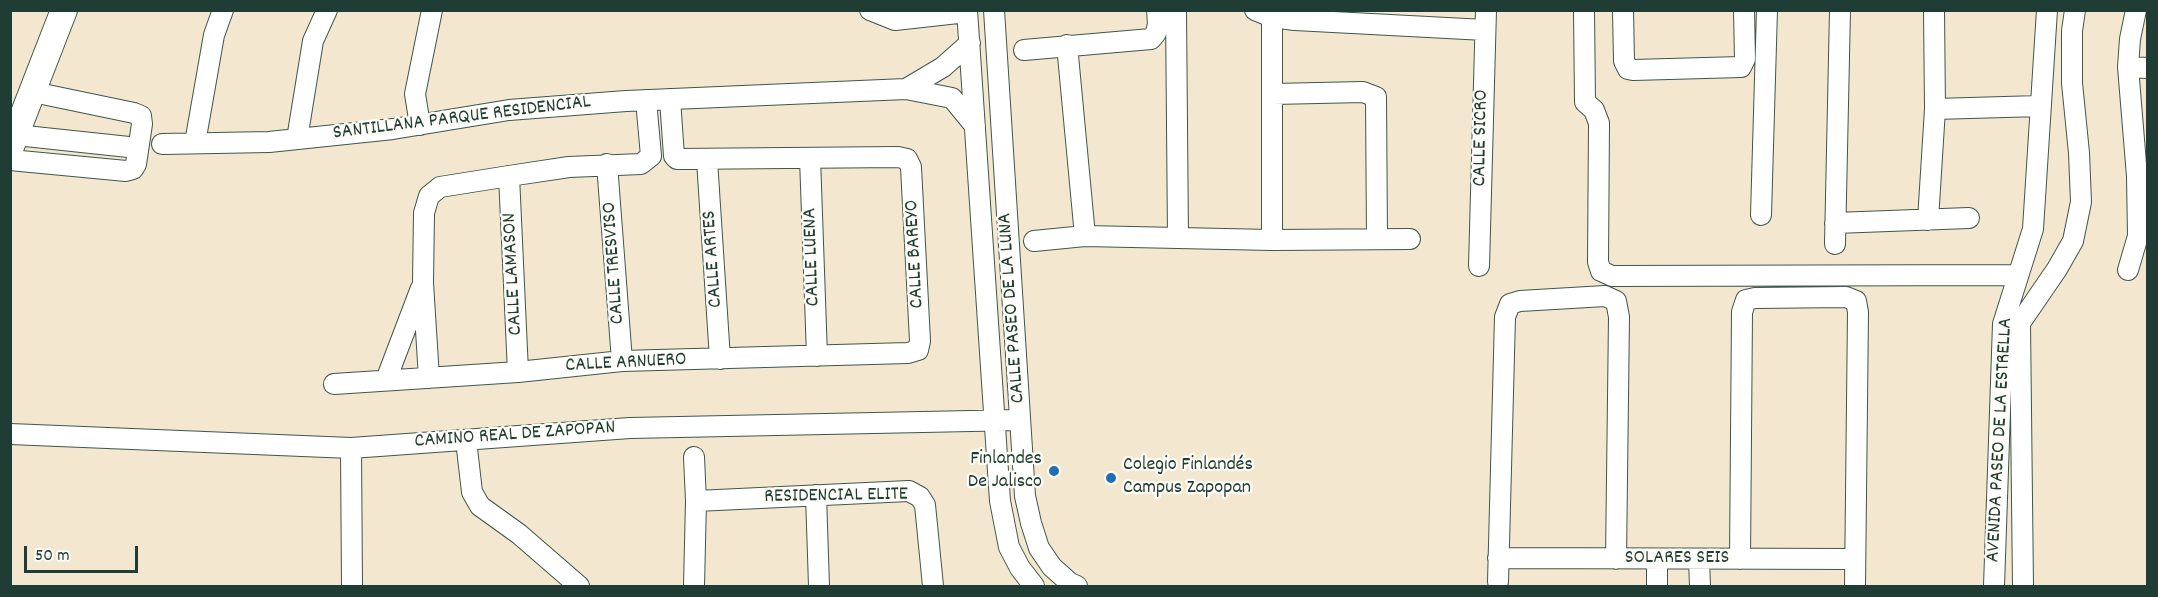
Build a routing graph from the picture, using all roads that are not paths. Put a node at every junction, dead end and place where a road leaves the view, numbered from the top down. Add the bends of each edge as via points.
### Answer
1 (64, 10) edge
2 (223, 10) edge
3 (327, 10) edge
4 (432, 10) edge
5 (870, 10) edge
6 (994, 10) edge
7 (1157, 10) edge
8 (1176, 10) edge
9 (1584, 10) edge
10 (1623, 10) edge
11 (1744, 10) edge
12 (1767, 10) edge
13 (1840, 10) edge
14 (1934, 10) edge
15 (2047, 10) edge
16 (2074, 10) edge
17 (2136, 10) edge
18 (967, 11) edge
19 (1263, 14) edge
20 (1402, 18) edge
21 (1485, 20) edge
22 (970, 43) junction
23 (1067, 45) junction
24 (1024, 50) dead end
25 (2138, 67) edge
26 (906, 89) junction
27 (33, 92) junction
28 (1273, 94) junction
29 (670, 99) junction
30 (646, 100) junction
31 (2040, 106) junction
32 (1935, 109) junction
33 (420, 125) junction
34 (975, 126) junction
35 (297, 139) junction
36 (195, 143) junction
37 (162, 144) dead end
38 (12, 148) edge
39 (810, 158) junction
40 (707, 160) junction
41 (607, 164) junction
42 (509, 176) junction
43 (1761, 215) dead end
44 (1969, 218) dead end
45 (1928, 220) junction
46 (1835, 223) junction
47 (1085, 236) junction
48 (1178, 238) junction
49 (1377, 239) junction
50 (1410, 239) dead end
51 (1272, 240) junction
52 (1009, 241) junction
53 (1034, 241) dead end
54 (983, 242) junction
55 (1835, 244) dead end
56 (1479, 266) dead end
57 (2128, 270) dead end
58 (2018, 274) junction
59 (423, 283) junction
60 (2012, 323) junction
61 (918, 350) joint
62 (817, 356) junction
63 (720, 359) junction
64 (622, 361) junction
65 (518, 372) junction
66 (429, 378) junction
67 (386, 380) junction
68 (334, 384) dead end
69 (1020, 420) junction
70 (994, 421) junction
71 (10, 434) edge
72 (466, 440) junction
73 (351, 448) junction
74 (694, 457) dead end
75 (816, 495) junction
76 (696, 501) junction
77 (1498, 558) junction
78 (1616, 558) junction
79 (1677, 559) junction
80 (1740, 559) junction
81 (1855, 559) junction
82 (1498, 582) dead end
83 (352, 586) edge
84 (579, 586) edge
85 (694, 586) edge
86 (819, 586) edge
87 (933, 586) edge
88 (1034, 586) edge
89 (1077, 586) edge
90 (1657, 586) edge
91 (1668, 586) edge
92 (1686, 586) edge
93 (1700, 586) edge
94 (1855, 586) edge
95 (1994, 586) edge
96 (2023, 586) edge

1 - 27 main road
2 - 36 street via 214,35
3 - 35 street via 313,41
4 - 33 street via 415,94
5 - 18 street via 895,20
6 - 52 street, CALLE PASEO DE LA LUNA
7 - 23 street via 1158,24 1151,39
8 - 48 street
9 - 58 street via 1585,102 1594,110 1599,123 1601,272 1612,276
10 - 11 street via 1624,61 1633,70 1741,67 1745,59
12 - 43 street
13 - 46 street
14 - 32 street
15 - 31 street, AVENIDA PASEO DE LA ESTRELLA
16 - 60 street, AVENIDA PASEO DE LA ESTRELLA via 2072,83 2081,202 2073,241 2057,269
17 - 25 street via 2130,39
18 - 22 street, CALLE PASEO DE LA LUNA
19 - 20 street
19 - 28 street
20 - 21 street
21 - 56 street, CALLE SICRO
22 - 26 street via 943,67
22 - 34 street, CALLE PASEO DE LA LUNA
23 - 24 street
23 - 47 street
25 - 57 street via 2139,236
26 - 29 street, SANTILLANA PARQUE RESIDENCIAL
26 - 34 street via 952,98
27 - 38 main road
27 - 38 street via 141,116 138,148
28 - 49 street via 1363,92 1376,97
28 - 51 street
29 - 30 street, SANTILLANA PARQUE RESIDENCIAL
29 - 40 street via 674,156 682,160
30 - 33 street, SANTILLANA PARQUE RESIDENCIAL via 509,110
30 - 41 street via 651,156 641,164
31 - 32 street
31 - 58 street, AVENIDA PASEO DE LA ESTRELLA via 2033,229
32 - 45 street
33 - 35 street, SANTILLANA PARQUE RESIDENCIAL
34 - 54 street, CALLE PASEO DE LA LUNA
35 - 36 street, SANTILLANA PARQUE RESIDENCIAL
36 - 37 street, SANTILLANA PARQUE RESIDENCIAL
39 - 40 street
39 - 61 street, CALLE BAREYO via 907,159 911,167
39 - 62 street, CALLE LUENA
40 - 63 street, CALLE ARTES
41 - 42 street
41 - 64 street, CALLE TRESVISO
42 - 59 street via 440,187 429,196 424,213
42 - 65 street, CALLE LAMASON
44 - 45 street
45 - 46 street
46 - 55 street
47 - 48 street
47 - 53 street
48 - 51 street
49 - 50 street
49 - 51 street
52 - 54 street
52 - 69 street, CALLE PASEO DE LA LUNA
54 - 70 street, CALLE PASEO DE LA LUNA
58 - 60 street, AVENIDA PASEO DE LA ESTRELLA
59 - 66 street
59 - 67 street
60 - 95 street, AVENIDA PASEO DE LA ESTRELLA
60 - 96 street, AVENIDA PASEO DE LA ESTRELLA
61 - 62 street, CALLE ARNUERO
62 - 63 street, CALLE ARNUERO
63 - 64 street, CALLE ARNUERO
64 - 65 street, CALLE ARNUERO
65 - 66 street, CALLE ARNUERO
66 - 67 street, CALLE ARNUERO
67 - 68 street, CALLE ARNUERO
69 - 70 street, CAMINO REAL DE ZAPOPAN
69 - 89 street, CALLE PASEO DE LA LUNA via 1025,496 1031,524 1052,567
70 - 72 street, CAMINO REAL DE ZAPOPAN via 630,428
70 - 88 street, CALLE PASEO DE LA LUNA via 1003,524 1009,547
71 - 73 street, CAMINO REAL DE ZAPOPAN
72 - 73 street, CAMINO REAL DE ZAPOPAN
72 - 84 street via 472,492 480,506
73 - 83 street
74 - 76 street
75 - 76 street, RESIDENCIAL ELITE
75 - 86 street
75 - 87 street, RESIDENCIAL ELITE via 909,491 920,497 926,505
76 - 85 street
77 - 78 street, SOLARES SEIS
77 - 78 street via 1505,317 1510,304 1605,296 1616,301 1619,317
77 - 82 street
78 - 79 street, SOLARES SEIS
79 - 80 street, SOLARES SEIS
79 - 90 street
79 - 91 street
79 - 92 street
79 - 93 street
80 - 81 street, SOLARES SEIS
80 - 81 street via 1742,312 1746,300 1846,297 1856,301 1858,312
81 - 94 street

